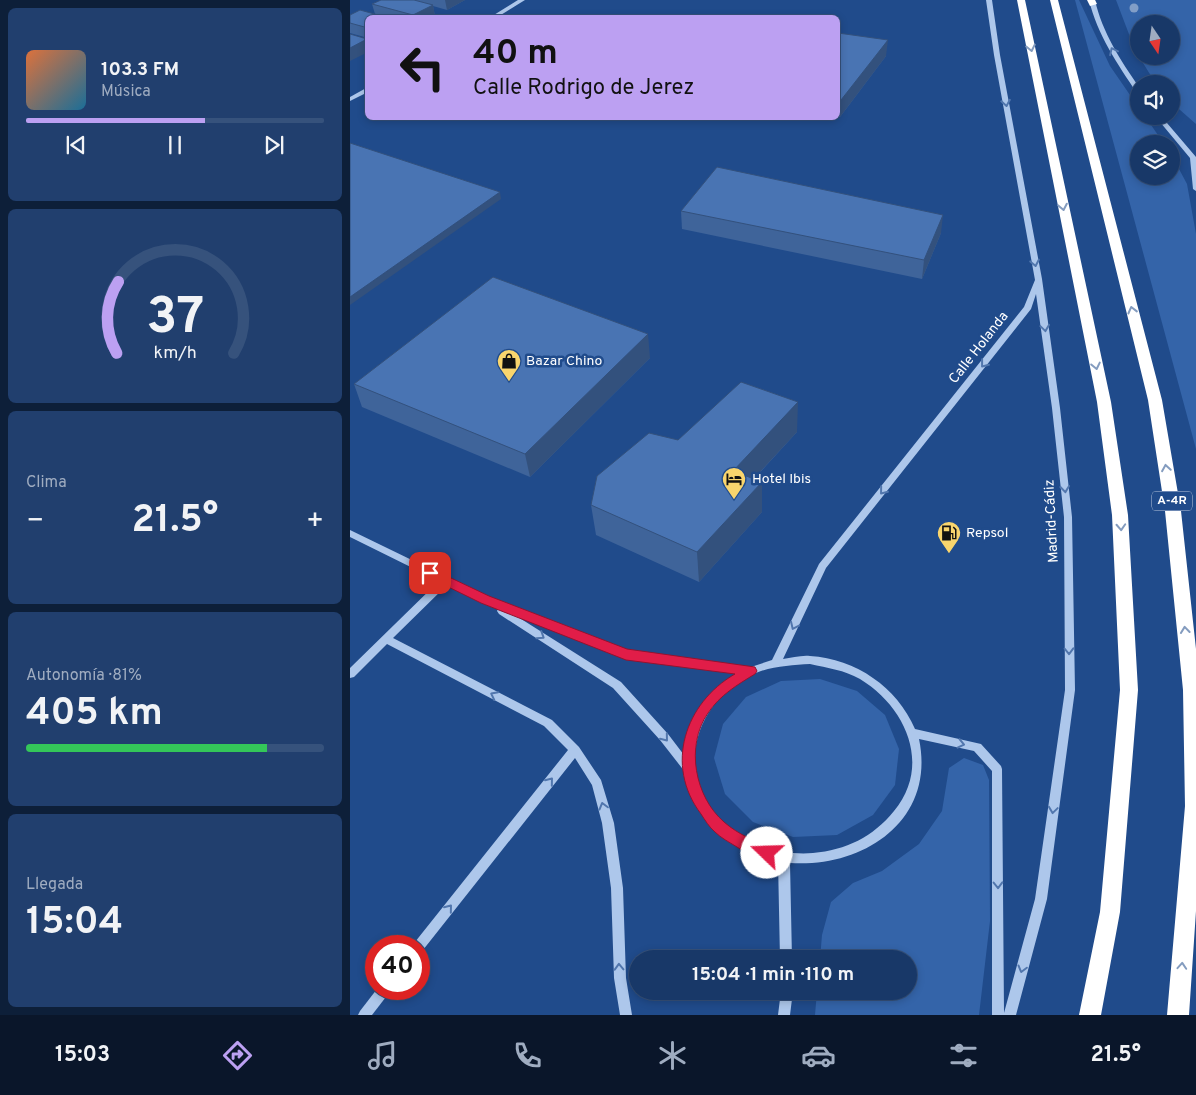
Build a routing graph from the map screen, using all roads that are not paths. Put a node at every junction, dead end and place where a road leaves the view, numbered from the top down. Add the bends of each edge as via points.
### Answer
1 (522, 0) edge
2 (989, 0) edge
3 (1021, 0) edge
4 (1054, 0) edge
5 (1092, 1) edge
6 (496, 15) edge
7 (1130, 78) edge
8 (365, 91) edge
9 (350, 99) edge
10 (1166, 125) edge
11 (1194, 159) edge
12 (1196, 189) edge
13 (1038, 279) junction
14 (350, 533) edge
15 (446, 580) junction
16 (485, 600) junction
17 (386, 639) junction
18 (776, 663) junction
19 (751, 671) junction
20 (350, 674) edge
21 (914, 733) junction
22 (575, 750) junction
23 (1060, 762) joint
24 (689, 769) junction
25 (784, 858) junction
26 (428, 935) edge
27 (786, 950) edge
28 (376, 1000) edge
29 (786, 1000) edge
30 (364, 1015) edge
31 (626, 1015) edge
32 (784, 1015) edge
33 (998, 1015) edge
34 (1010, 1015) edge
35 (1090, 1015) edge
36 (1178, 1015) edge

1 - 6 street
2 -> 13 street
3 -> 35 highway via 1104,402 1120,515 1129,690 1110,912
36 -> 4 highway, A-4R via 1194,806 1192,690 1173,511 1155,400
7 -> 5 street via 1117,58
8 - 9 street
10 - 11 street
11 - 12 street
13 -> 18 street, Calle Holanda via 1028,307 822,566
13 -> 23 street, Madrid-Cádiz via 1068,517 1070,690
14 - 15 street
15 - 16 street
15 - 17 street
16 - 19 street via 626,654
16 -> 24 street via 617,684
17 - 20 street
22 -> 17 street via 548,723
18 - 19 street
18 - 21 street via 810,660 844,667 874,682 898,705
19 - 24 street via 723,687 702,711 690,739
21 - 25 street via 918,764 911,796 892,825 861,846 824,858
21 -> 33 street via 977,747 997,769
26 -> 22 street
31 -> 22 street via 620,978 617,888 608,824 597,784
23 -> 34 street via 1041,899
24 - 25 street via 698,800 719,827 749,847
25 - 27 street
28 - 30 street
29 - 32 street

